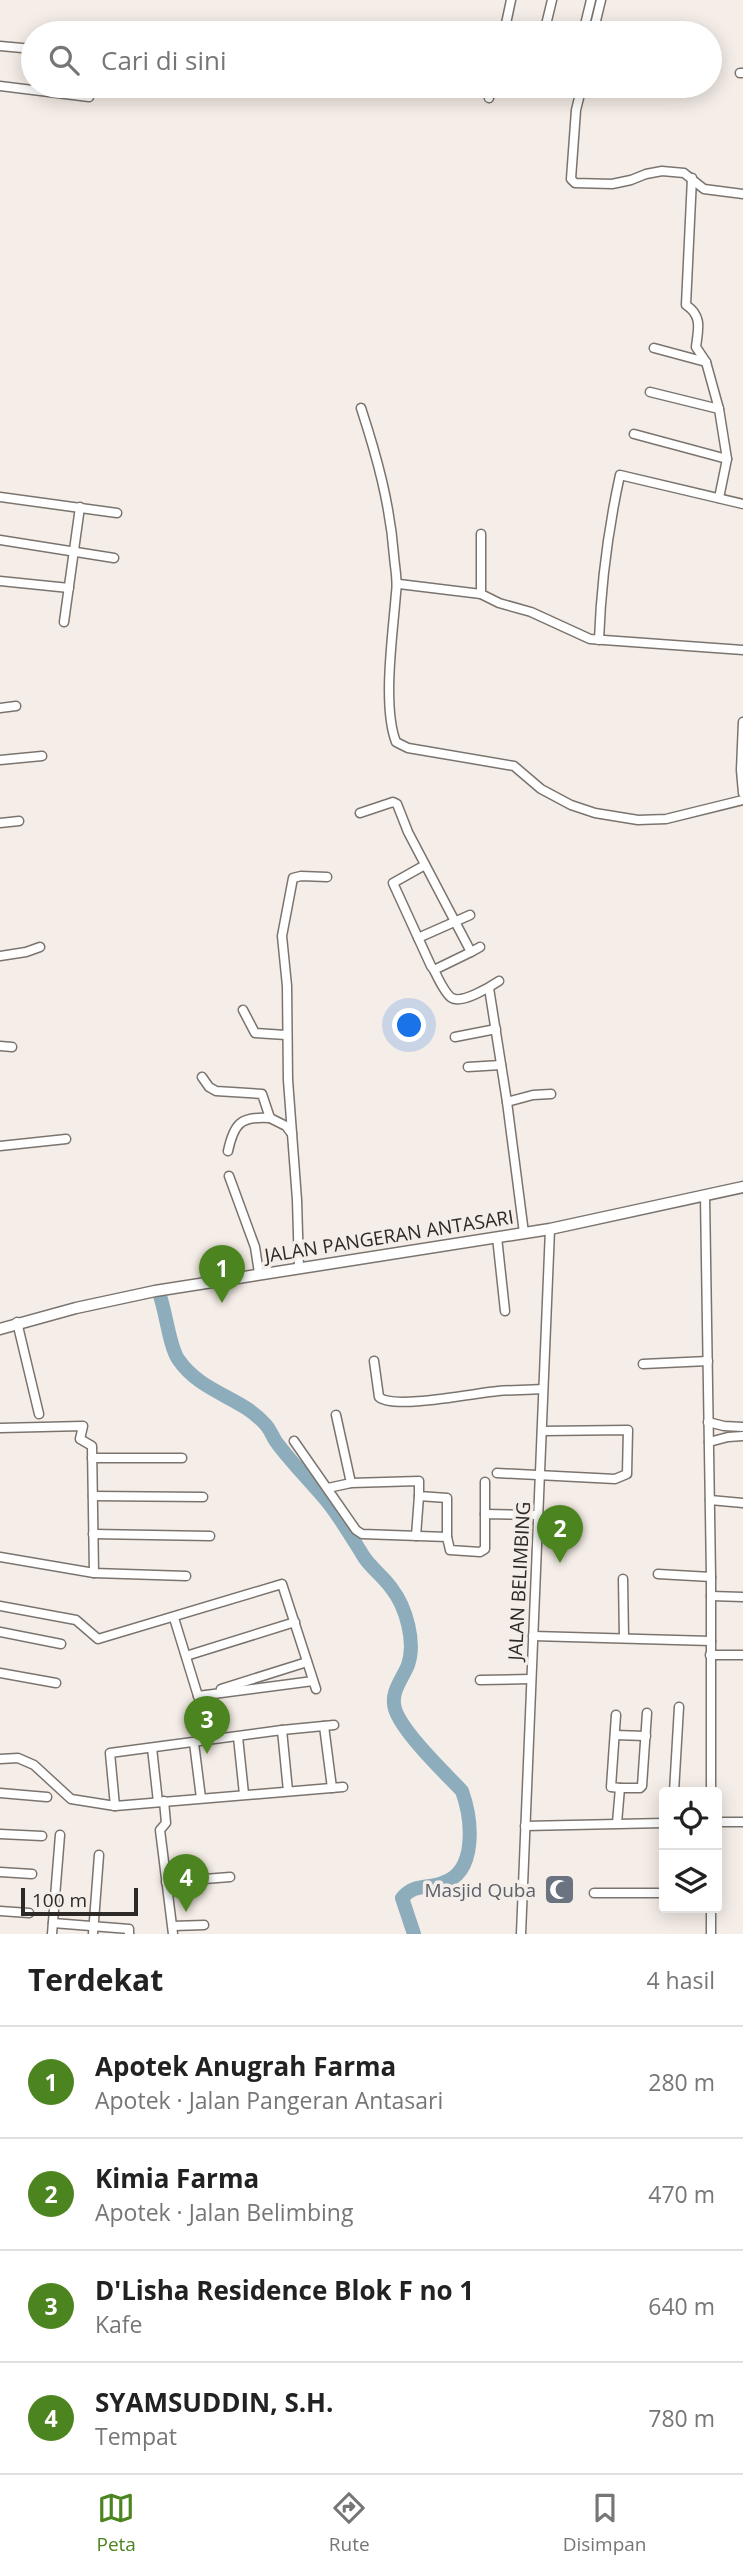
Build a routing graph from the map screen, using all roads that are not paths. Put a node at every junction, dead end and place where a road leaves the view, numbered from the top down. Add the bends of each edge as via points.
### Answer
1 (511, 0) edge
2 (551, 0) edge
3 (591, 0) edge
4 (601, 0) edge
5 (507, 21) edge
6 (547, 21) edge
7 (586, 21) edge
8 (596, 21) edge
9 (0, 46) edge
10 (21, 48) edge
11 (0, 86) edge
12 (21, 89) edge
13 (579, 98) edge
14 (692, 178) junction
15 (743, 194) edge
16 (654, 348) dead end
17 (706, 362) junction
18 (650, 392) dead end
19 (361, 408) dead end
20 (719, 409) junction
21 (634, 434) dead end
22 (727, 458) junction
23 (0, 497) edge
24 (719, 498) junction
25 (743, 504) edge
26 (80, 507) junction
27 (117, 513) dead end
28 (481, 534) dead end
29 (0, 540) edge
30 (74, 552) junction
31 (114, 558) dead end
32 (0, 581) edge
33 (398, 584) junction
34 (69, 588) junction
35 (481, 594) junction
36 (64, 622) dead end
37 (599, 640) junction
38 (743, 650) edge
39 (16, 706) dead end
40 (0, 709) edge
41 (743, 722) edge
42 (42, 756) dead end
43 (0, 760) edge
44 (743, 793) edge
45 (743, 800) edge
46 (360, 813) dead end
47 (19, 821) dead end
48 (0, 824) edge
49 (425, 865) junction
50 (327, 877) dead end
51 (470, 915) dead end
52 (454, 922) junction
53 (418, 937) junction
54 (40, 947) dead end
55 (480, 947) dead end
56 (471, 952) junction
57 (0, 956) edge
58 (434, 970) junction
59 (499, 981) dead end
60 (489, 988) junction
61 (243, 1010) dead end
62 (496, 1029) junction
63 (286, 1035) junction
64 (456, 1037) dead end
65 (0, 1046) edge
66 (12, 1047) dead end
67 (501, 1065) junction
68 (468, 1067) dead end
69 (202, 1077) dead end
70 (551, 1094) dead end
71 (507, 1102) junction
72 (270, 1118) junction
73 (292, 1134) junction
74 (66, 1139) dead end
75 (0, 1146) edge
76 (228, 1151) dead end
77 (229, 1176) dead end
78 (743, 1187) edge
79 (705, 1196) junction
80 (550, 1229) junction
81 (524, 1233) junction
82 (497, 1237) junction
83 (299, 1268) junction
84 (259, 1273) junction
85 (505, 1311) dead end
86 (18, 1322) junction
87 (0, 1329) edge
88 (374, 1361) dead end
89 (708, 1362) junction
90 (643, 1364) dead end
91 (542, 1389) junction
92 (39, 1414) dead end
93 (337, 1415) dead end
94 (708, 1422) junction
95 (743, 1427) edge
96 (0, 1428) edge
97 (542, 1431) junction
98 (743, 1436) edge
99 (294, 1441) dead end
100 (709, 1442) junction
101 (92, 1458) junction
102 (182, 1458) dead end
103 (496, 1473) dead end
104 (540, 1475) junction
105 (485, 1482) dead end
106 (351, 1483) junction
107 (328, 1488) junction
108 (93, 1496) junction
109 (419, 1496) junction
110 (203, 1497) dead end
111 (710, 1500) junction
112 (743, 1503) edge
113 (485, 1514) junction
114 (538, 1515) junction
115 (93, 1534) junction
116 (210, 1536) dead end
117 (416, 1536) junction
118 (447, 1537) junction
119 (0, 1557) edge
120 (94, 1573) junction
121 (657, 1574) dead end
122 (186, 1576) dead end
123 (711, 1577) junction
124 (623, 1579) dead end
125 (711, 1596) junction
126 (743, 1597) edge
127 (0, 1606) edge
128 (174, 1618) junction
129 (295, 1622) junction
130 (0, 1632) edge
131 (533, 1636) junction
132 (624, 1638) junction
133 (711, 1641) junction
134 (61, 1644) dead end
135 (710, 1655) junction
136 (186, 1656) junction
137 (743, 1656) edge
138 (307, 1662) junction
139 (0, 1673) edge
140 (530, 1679) junction
141 (480, 1680) dead end
142 (56, 1683) dead end
143 (198, 1696) junction
144 (679, 1707) dead end
145 (647, 1713) dead end
146 (616, 1715) dead end
147 (282, 1730) junction
148 (615, 1735) junction
149 (646, 1736) junction
150 (238, 1737) junction
151 (194, 1743) junction
152 (152, 1748) junction
153 (0, 1759) edge
154 (343, 1787) dead end
155 (674, 1787) edge
156 (711, 1787) edge
157 (332, 1788) junction
158 (620, 1788) junction
159 (288, 1791) junction
160 (0, 1793) edge
161 (244, 1794) junction
162 (47, 1797) dead end
163 (201, 1798) junction
164 (161, 1801) junction
165 (115, 1806) junction
166 (722, 1822) edge
167 (743, 1822) edge
168 (659, 1823) edge
169 (617, 1824) junction
170 (524, 1826) junction
171 (0, 1834) edge
172 (60, 1835) dead end
173 (42, 1836) dead end
174 (99, 1854) dead end
175 (0, 1872) edge
176 (33, 1874) dead end
177 (230, 1877) dead end
178 (166, 1882) junction
179 (594, 1893) dead end
180 (659, 1893) edge
181 (0, 1911) edge
182 (29, 1913) dead end
183 (711, 1913) edge
184 (53, 1923) junction
185 (204, 1925) dead end
186 (93, 1930) edge
187 (173, 1930) edge
188 (52, 1934) edge
189 (129, 1934) edge
190 (521, 1934) edge
191 (711, 1934) edge

1 - 5 street
2 - 6 street
3 - 7 street
4 - 8 street
9 - 10 street
11 - 12 street
13 - 14 street via 573,181 612,184 662,171
14 - 15 street via 704,189
14 - 17 street via 686,305 695,311 699,324 696,347
16 - 17 street
17 - 20 street
18 - 20 street
19 - 33 street via 387,500
20 - 22 street
21 - 22 street
22 - 24 street
23 - 26 street
24 - 25 street
24 - 37 street via 620,475 607,540
26 - 27 street
26 - 30 street
28 - 35 street
29 - 30 street
30 - 31 street
30 - 34 street
32 - 34 street
33 - 35 street
33 - 45 street via 390,706 398,744 514,766 541,789 571,805 638,820 666,819
34 - 36 street
35 - 37 street
37 - 38 street
39 - 40 street
41 - 44 street
42 - 43 street
46 - 49 street via 395,802
47 - 48 street
49 - 52 street
49 - 53 street via 393,883
50 - 63 street via 292,880 282,936
51 - 52 street
52 - 53 street
52 - 56 street
53 - 58 street
54 - 57 street
55 - 56 street
56 - 58 street
58 - 60 street via 452,998 463,999
59 - 60 street
60 - 62 street
61 - 63 street via 255,1033
62 - 64 street
62 - 67 street
63 - 73 street
65 - 66 street
67 - 68 street
67 - 71 street
69 - 72 street via 215,1091 262,1094
70 - 71 street
71 - 81 street
72 - 73 street
72 - 76 street via 238,1124
73 - 83 street
74 - 75 street
77 - 84 street via 255,1247
78 - 79 street, JALAN PANGERAN ANTASARI
79 - 80 street, JALAN PANGERAN ANTASARI
79 - 89 street
80 - 81 street, JALAN PANGERAN ANTASARI
80 - 91 street, JALAN BELIMBING
81 - 82 street, JALAN PANGERAN ANTASARI
82 - 83 street, JALAN PANGERAN ANTASARI
82 - 85 street
83 - 84 street, JALAN PANGERAN ANTASARI
84 - 86 street, JALAN PANGERAN ANTASARI
86 - 87 street, JALAN PANGERAN ANTASARI
86 - 92 street
88 - 91 street via 379,1397 387,1402
89 - 90 street
89 - 94 street
91 - 97 street, JALAN BELIMBING
93 - 106 street
94 - 95 street
94 - 100 street
96 - 101 street via 83,1426 80,1438 92,1446
97 - 104 street, JALAN BELIMBING
97 - 104 street via 629,1432 624,1476
98 - 100 street
99 - 107 street
100 - 111 street
101 - 102 street
101 - 108 street
103 - 104 street
104 - 114 street, JALAN BELIMBING
105 - 113 street
106 - 107 street
106 - 109 street via 417,1480
107 - 117 street via 360,1533
108 - 110 street
108 - 115 street
109 - 117 street
109 - 118 street via 447,1494
111 - 112 street
111 - 123 street
113 - 114 street
113 - 118 street via 483,1551 450,1550
114 - 131 street, JALAN BELIMBING
115 - 116 street
115 - 120 street
117 - 118 street
119 - 120 street
120 - 122 street
121 - 123 street
123 - 125 street
124 - 132 street
125 - 126 street
125 - 133 street
127 - 128 street via 76,1620 98,1639
128 - 129 street via 282,1584
128 - 136 street
129 - 136 street
129 - 138 street
130 - 134 street
131 - 132 street
131 - 140 street, JALAN BELIMBING
132 - 133 street
133 - 135 street
135 - 137 street
135 - 156 street
136 - 143 street
138 - 143 street
138 - 143 street via 314,1685
139 - 142 street
140 - 141 street
140 - 170 street, JALAN BELIMBING
144 - 155 street
145 - 149 street
146 - 148 street
147 - 150 street
147 - 157 street via 329,1725
147 - 159 street
148 - 149 street
148 - 158 street via 611,1787
149 - 158 street via 642,1787
150 - 151 street
150 - 161 street
151 - 152 street
151 - 163 street
152 - 164 street
152 - 165 street via 110,1754
153 - 165 street via 18,1758 34,1765 71,1798
154 - 157 street
157 - 159 street
158 - 169 street
159 - 161 street
160 - 162 street
161 - 163 street
163 - 164 street
164 - 165 street
164 - 178 street via 166,1824 160,1830
166 - 167 street
168 - 169 street
169 - 170 street
170 - 190 street, JALAN BELIMBING
171 - 173 street
172 - 184 street
174 - 186 street
175 - 176 street
177 - 178 street
178 - 187 street
179 - 180 street
181 - 182 street
183 - 191 street
184 - 186 street
184 - 188 street
185 - 187 street
186 - 189 street via 130,1929

